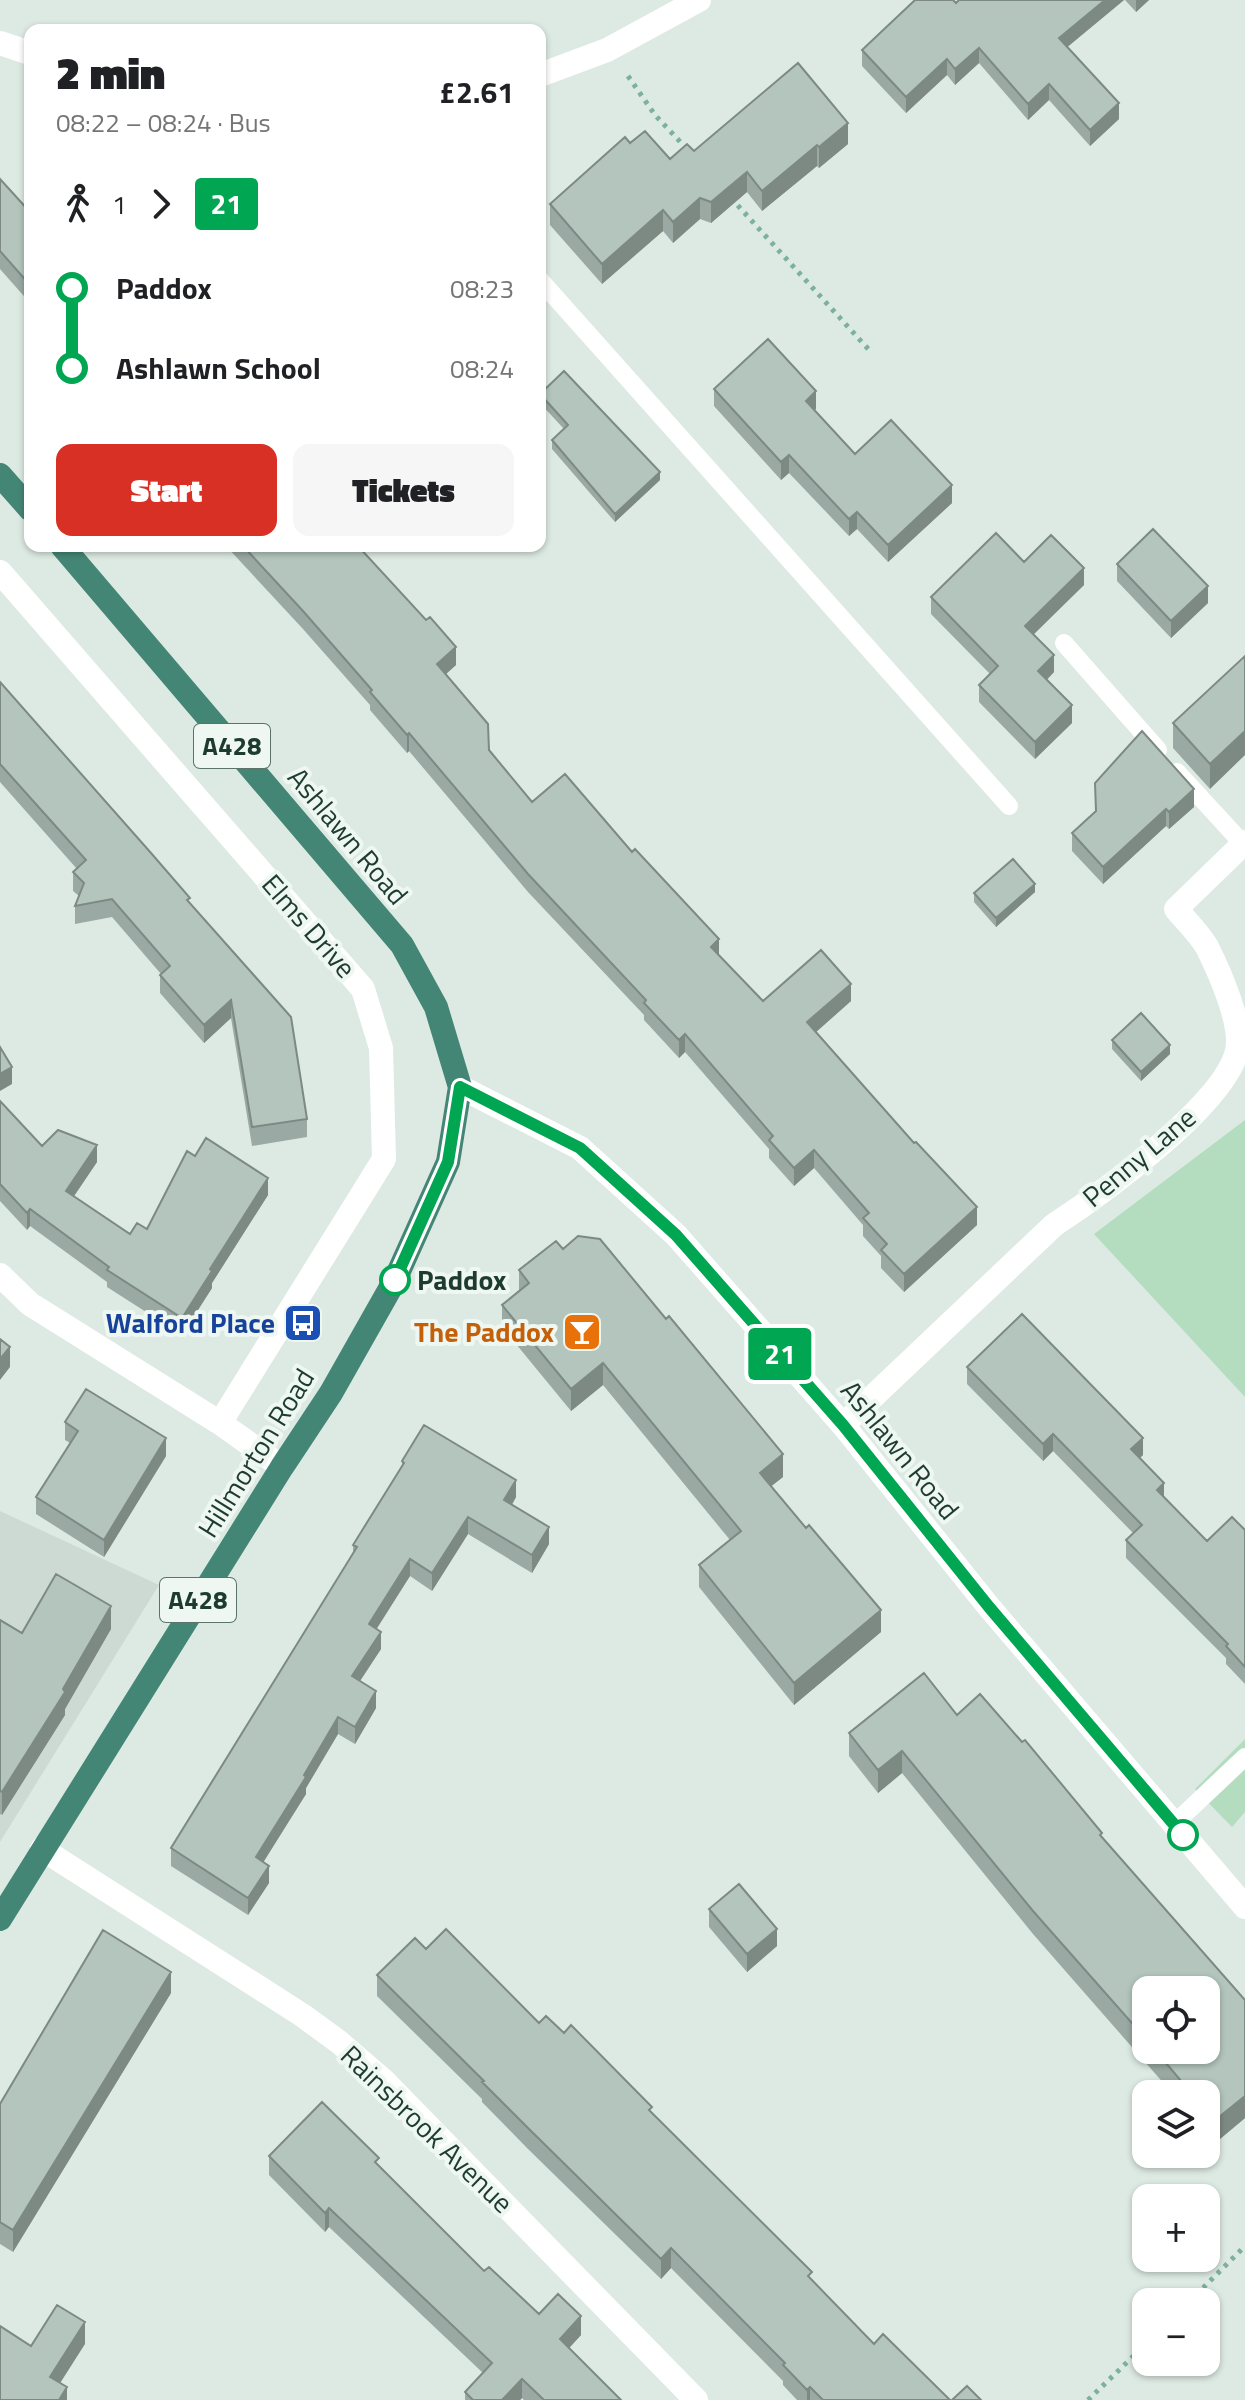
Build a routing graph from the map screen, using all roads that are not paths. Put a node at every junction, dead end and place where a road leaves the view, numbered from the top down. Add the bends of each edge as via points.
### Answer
1 (699, 0) edge
2 (0, 43) edge
3 (24, 51) edge
4 (546, 73) edge
5 (546, 287) edge
6 (0, 475) edge
7 (24, 502) edge
8 (67, 552) edge
9 (0, 572) edge
10 (1064, 643) dead end
11 (1009, 806) dead end
12 (1244, 843) edge
13 (402, 945) joint
14 (460, 1087) junction
15 (0, 1275) edge
16 (220, 1423) junction
17 (843, 1425) junction
18 (282, 1467) junction
19 (1245, 1757) edge
20 (1174, 1824) junction
21 (42, 1849) junction
22 (4, 1903) edge
23 (1245, 1907) edge
24 (696, 2400) edge

1 - 4 street via 607,50
2 - 3 street
5 - 11 lane
6 - 7 highway
8 - 13 highway, Ashlawn Road / A428
9 - 16 street, Elms Drive via 363,989 381,1048 384,1159
10 - 12 lane
12 - 17 street, Penny Lane via 1176,909 1206,945 1237,1025 1237,1051 1221,1082 1182,1126 1093,1200 1054,1225
13 - 14 highway, Hillmorton Road / A428 via 436,1007
14 - 17 street, Ashlawn Road via 580,1148 676,1235
14 - 18 highway, Hillmorton Road / A428 via 448,1162 395,1280
15 - 16 street via 30,1304
16 - 18 street
17 - 20 street, Ashlawn Road
18 - 21 highway, Hillmorton Road / A428
19 - 20 lane
20 - 23 street, Ashlawn Road
21 - 22 highway, Hillmorton Road / A428
21 - 24 street, Rainsbrook Avenue via 339,2042 383,2080

